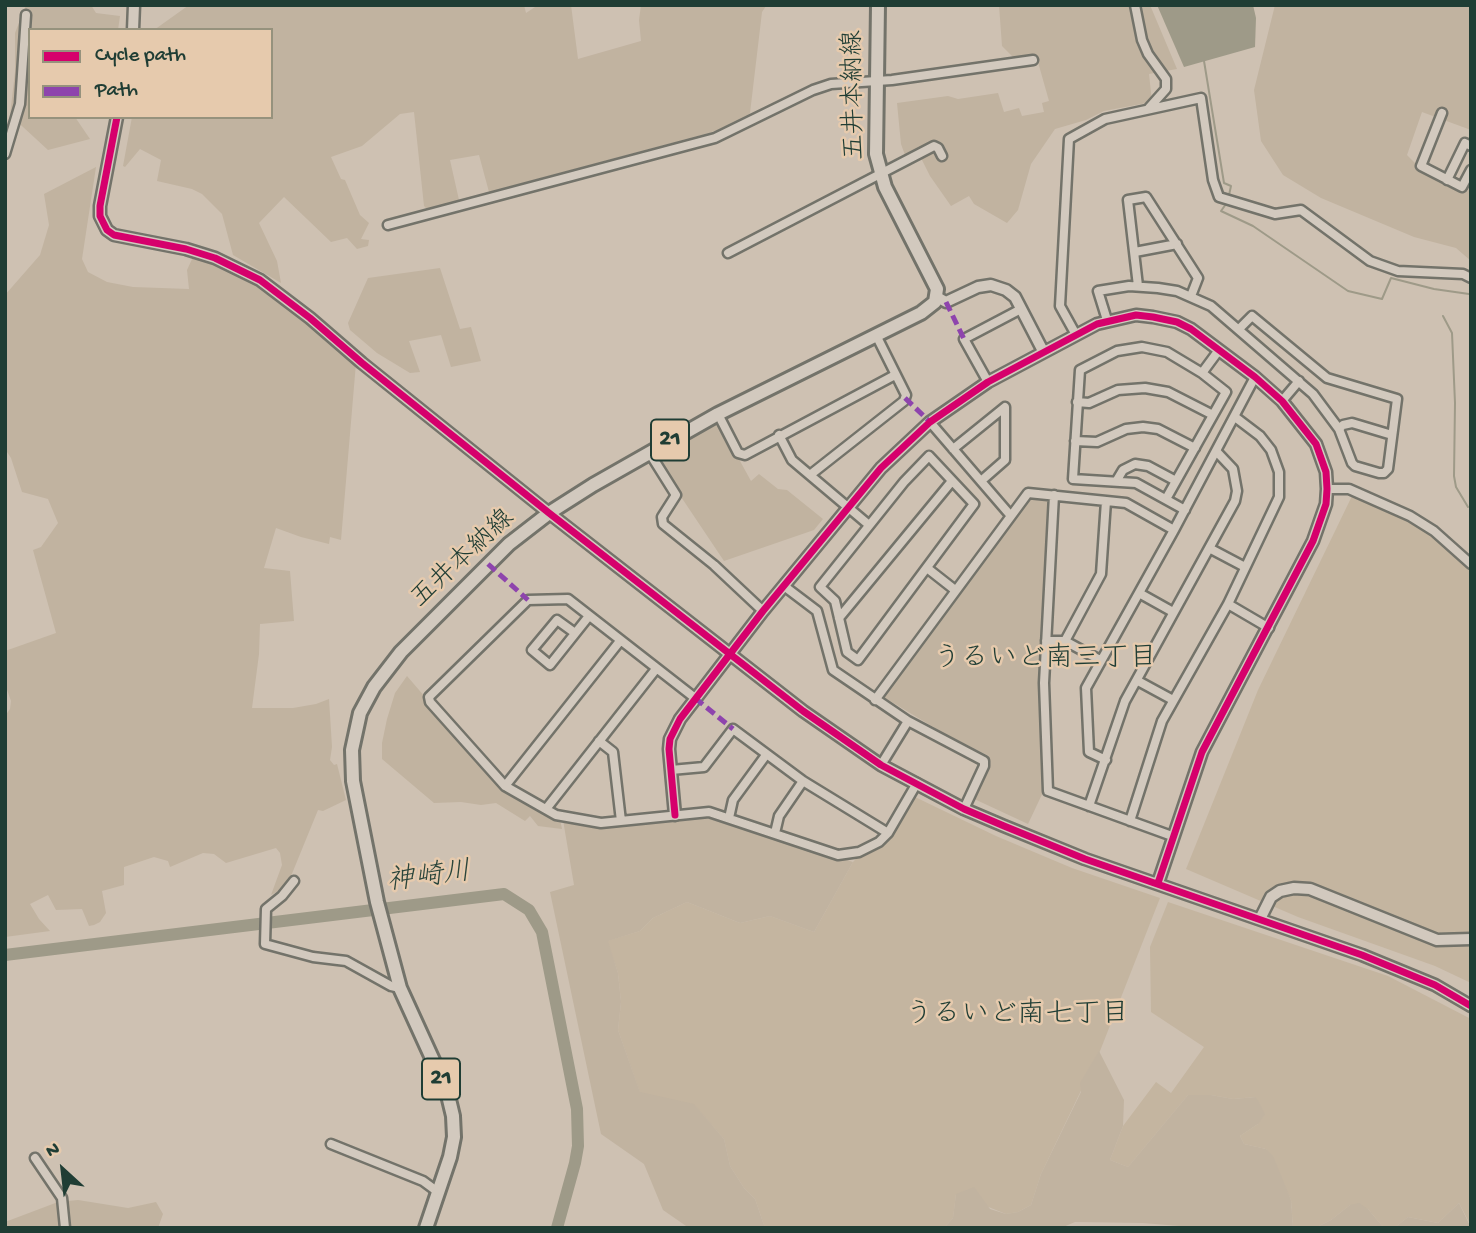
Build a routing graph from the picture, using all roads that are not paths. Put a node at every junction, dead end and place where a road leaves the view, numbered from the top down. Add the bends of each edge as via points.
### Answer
1 (134, 5) edge
2 (878, 5) edge
3 (1135, 5) edge
4 (26, 15) dead end
5 (133, 28) edge
6 (1033, 60) dead end
7 (877, 80) junction
8 (1146, 110) junction
9 (1442, 113) dead end
10 (117, 119) edge
11 (1471, 146) edge
12 (5, 154) edge
13 (942, 156) dead end
14 (1471, 170) edge
15 (880, 173) junction
16 (1447, 180) junction
17 (388, 225) dead end
18 (1177, 244) junction
19 (1135, 252) junction
20 (728, 253) dead end
21 (1471, 278) edge
22 (1138, 286) junction
23 (1191, 296) junction
24 (937, 297) junction
25 (1021, 309) junction
26 (1107, 320) junction
27 (1239, 329) junction
28 (1075, 333) junction
29 (876, 335) junction
30 (1219, 350) junction
31 (1043, 351) junction
32 (1202, 373) junction
33 (895, 375) junction
34 (1255, 377) junction
35 (1298, 381) junction
36 (988, 382) junction
37 (1282, 401) junction
38 (1077, 402) junction
39 (718, 414) junction
40 (1213, 415) junction
41 (1235, 417) junction
42 (930, 422) junction
43 (1339, 429) junction
44 (779, 435) junction
45 (1392, 435) junction
46 (1075, 441) junction
47 (1195, 448) junction
48 (953, 449) junction
49 (1216, 450) junction
50 (649, 452) junction
51 (810, 475) junction
52 (1117, 480) junction
53 (952, 481) junction
54 (981, 481) junction
55 (1176, 481) junction
56 (1327, 489) junction
57 (1054, 495) junction
58 (1166, 499) junction
59 (1106, 501) junction
60 (848, 507) junction
61 (1185, 510) junction
62 (549, 513) junction
63 (1011, 516) junction
64 (869, 525) junction
65 (1174, 530) junction
66 (1209, 548) junction
67 (1471, 564) edge
68 (1245, 567) junction
69 (927, 568) junction
70 (784, 586) junction
71 (955, 590) junction
72 (1139, 593) junction
73 (1227, 604) junction
74 (763, 611) junction
75 (1173, 612) junction
76 (589, 616) junction
77 (839, 618) junction
78 (1269, 628) junction
79 (575, 633) junction
80 (620, 641) junction
81 (1046, 641) junction
82 (1065, 642) junction
83 (731, 655) junction
84 (1100, 660) junction
85 (656, 668) junction
86 (1138, 681) junction
87 (695, 698) junction
88 (875, 699) junction
89 (1173, 700) junction
90 (908, 721) junction
91 (600, 741) junction
92 (766, 755) junction
93 (1106, 760) junction
94 (881, 765) junction
95 (671, 770) junction
96 (803, 781) junction
97 (917, 783) junction
98 (505, 786) junction
99 (1089, 806) junction
100 (547, 809) junction
101 (964, 809) junction
102 (675, 815) junction
103 (729, 817) junction
104 (621, 821) junction
105 (1130, 821) junction
106 (775, 833) junction
107 (888, 833) junction
108 (1172, 836) junction
109 (294, 881) dead end
110 (1158, 883) junction
111 (1261, 919) junction
112 (1471, 939) edge
113 (400, 988) junction
114 (1471, 1006) edge
115 (331, 1144) dead end
116 (35, 1158) dead end
117 (438, 1192) junction
118 (65, 1228) edge
119 (426, 1228) edge

1 - 5 street
2 - 7 main road, 五井本納線
3 - 8 street via 1145,47 1166,79 1167,89
4 - 12 street via 20,103
6 - 7 street
7 - 15 main road, 五井本納線 via 875,140
7 - 17 street via 813,90 715,138
8 - 21 street via 1202,98 1219,197 1275,214 1301,210 1370,261 1398,271
8 - 28 street via 1105,120 1069,139 1060,306
9 - 16 street via 1421,166
10 - 62 street via 100,206 107,230 215,258 260,280
11 - 16 street via 1465,144
13 - 15 street via 934,146
14 - 16 street via 1462,187
15 - 20 street
15 - 24 main road, 五井本納線
18 - 19 street
18 - 19 street via 1146,197 1128,200
18 - 23 street via 1198,278
19 - 22 street
22 - 23 street
22 - 26 street via 1098,291
23 - 27 street
24 - 25 street via 946,302 991,285 1015,297
24 - 29 main road, 五井本納線 / 21 via 920,313
25 - 31 street
25 - 36 street via 964,339
26 - 28 street
26 - 30 street via 1136,315 1165,319 1191,329
27 - 35 street
27 - 45 street via 1252,316 1327,378 1397,400
28 - 31 street
29 - 33 street
29 - 39 main road, 五井本納線 / 21
30 - 32 street
30 - 34 street
31 - 36 street
32 - 38 street via 1167,352 1142,347 1117,351 1080,370
32 - 40 street via 1226,392
33 - 44 street
33 - 51 street via 906,395 904,401
34 - 37 street
34 - 41 street
35 - 37 street
35 - 43 street
36 - 42 street
37 - 56 street via 1316,444
38 - 40 street via 1145,388 1168,392
38 - 46 street
39 - 44 street via 741,455
39 - 50 main road, 五井本納線 / 21
40 - 47 street
41 - 49 street
41 - 68 street via 1265,440 1280,478 1274,511
42 - 48 street
42 - 60 street
43 - 45 street via 1352,424
43 - 45 street via 1355,467 1379,473 1388,469
44 - 51 street via 792,460
46 - 47 street via 1097,442 1143,427 1158,429
46 - 52 street via 1073,479
47 - 55 street
48 - 54 street
48 - 54 street via 1005,407 1005,460
49 - 61 street
49 - 66 street via 1233,469 1237,491
50 - 62 main road, 五井本納線 / 21
50 - 74 street via 677,495 662,517 663,524
51 - 60 street
52 - 55 street via 1135,464
52 - 58 street via 1136,483
53 - 64 street via 929,456
53 - 69 street via 974,504
53 - 77 street
54 - 63 street
55 - 58 street
56 - 67 street via 1349,489 1410,516
56 - 78 street via 1313,541
57 - 59 street
57 - 63 street via 1028,493
57 - 81 street
58 - 61 street
59 - 65 street via 1126,503
59 - 82 street via 1101,574
60 - 64 street
60 - 70 street
61 - 65 street
62 - 83 street
62 - 113 main road, 五井本納線 / 21 via 509,544 401,652 365,704 354,740 352,769 377,902
63 - 71 street
64 - 77 street via 820,587 835,601
65 - 72 street
66 - 68 street
66 - 75 street
68 - 73 street
69 - 71 street
69 - 77 street via 858,660 847,652
70 - 74 street
70 - 88 street via 817,611 833,670
71 - 88 street
72 - 75 street
72 - 84 street
73 - 78 street
73 - 89 street
74 - 83 street
75 - 86 street
76 - 79 street
76 - 80 street
76 - 98 street via 568,599 528,600 429,697
78 - 108 street via 1202,752
79 - 79 street via 550,665 532,650 558,620
80 - 85 street
80 - 98 street
81 - 82 street
81 - 99 street via 1048,791
82 - 84 street
83 - 87 street
83 - 94 street
84 - 93 street via 1086,688 1089,752
85 - 87 street
85 - 91 street
86 - 89 street
86 - 93 street via 1125,701
87 - 95 street via 670,738
88 - 90 street
89 - 105 street via 1161,720
90 - 94 street
90 - 101 street via 984,761
91 - 100 street
91 - 104 street via 613,752
92 - 95 street via 733,729 704,767
92 - 96 street
92 - 103 street via 733,800
93 - 99 street
94 - 97 street
95 - 102 street
96 - 106 street via 779,816
96 - 107 street
97 - 101 street
97 - 107 street
98 - 100 street
99 - 105 street
100 - 104 street via 555,815 601,823
101 - 110 street via 1085,859
102 - 103 street via 709,812
102 - 104 street
103 - 106 street
105 - 108 street
106 - 107 street via 838,855 859,852
108 - 110 street
109 - 113 street via 266,912 265,944 346,961
110 - 111 street
111 - 112 street via 1271,897 1280,891 1310,888 1437,940
111 - 114 street via 1396,968
113 - 117 main road, 五井本納線 / 21 via 447,1091 453,1115 454,1137
115 - 117 street via 423,1181
116 - 118 street via 62,1198
117 - 119 main road, 五井本納線 / 21

